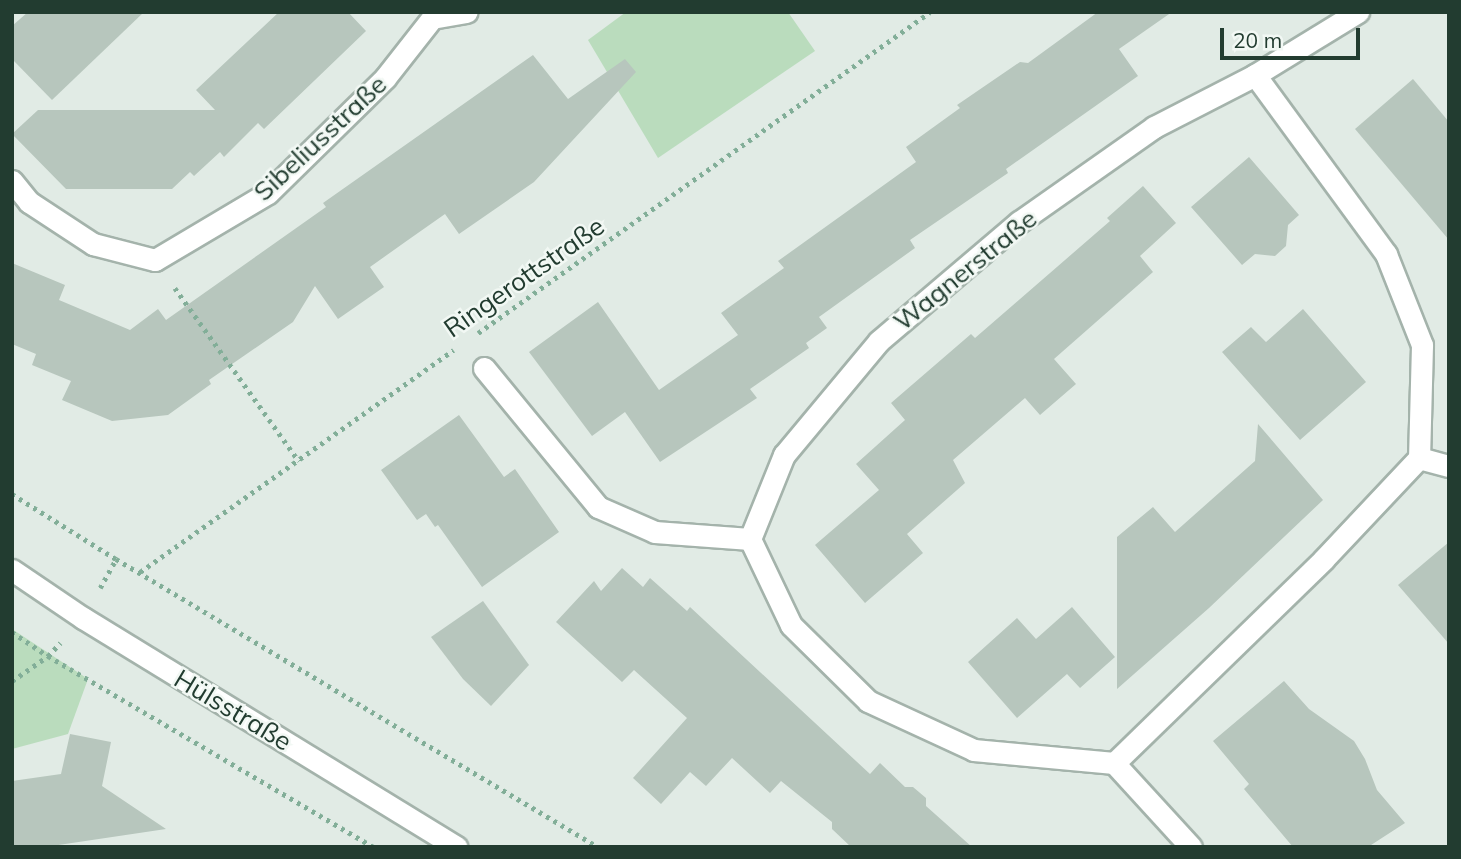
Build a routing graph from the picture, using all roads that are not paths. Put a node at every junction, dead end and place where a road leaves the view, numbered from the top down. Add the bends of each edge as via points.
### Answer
1 (466, 12) edge
2 (1358, 12) edge
3 (430, 15) edge
4 (1255, 75) junction
5 (12, 181) edge
6 (484, 368) dead end
7 (1419, 458) junction
8 (1449, 466) edge
9 (750, 540) junction
10 (12, 570) edge
11 (1114, 763) junction
12 (454, 846) edge
13 (1191, 847) edge

1 - 3 street, Sibeliusstraße
2 - 4 street, Wagnerstraße
3 - 5 street, Sibeliusstraße via 385,78 268,193 155,260 93,244 29,202
4 - 7 street via 1386,254 1422,345
4 - 9 street, Wagnerstraße via 1154,127 1019,222 878,341 785,455
6 - 9 street via 598,508 656,532
7 - 8 street
7 - 11 street via 1323,560
9 - 11 street via 791,625 868,701 974,750
10 - 12 street, Hülsstraße
11 - 13 street

